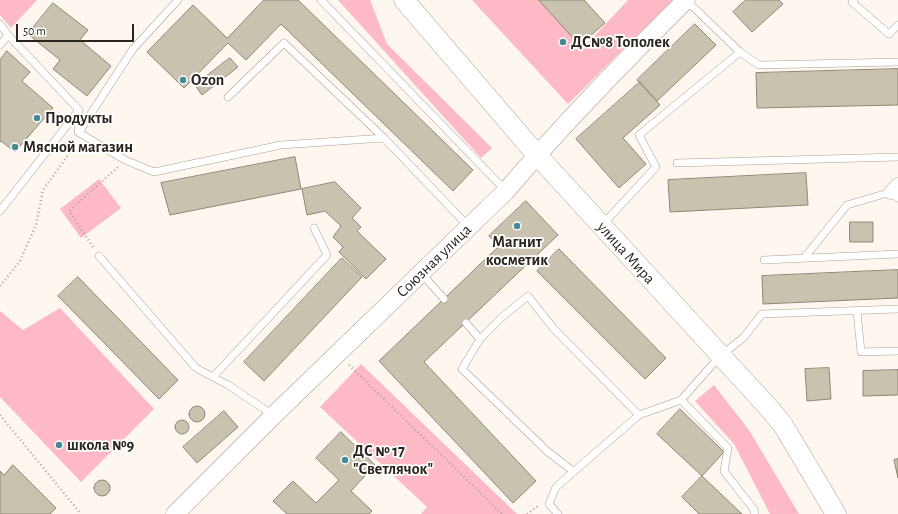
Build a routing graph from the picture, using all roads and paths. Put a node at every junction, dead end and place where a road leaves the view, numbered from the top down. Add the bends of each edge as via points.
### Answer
1 (178, 0) edge
2 (321, 0) edge
3 (404, 0) edge
4 (686, 0) edge
5 (854, 0) edge
6 (0, 24) edge
7 (898, 25) edge
8 (8, 35) junction
9 (0, 45) edge
10 (740, 52) junction
11 (898, 62) edge
12 (228, 97) dead end
13 (79, 110) junction
14 (81, 133) junction
15 (384, 138) junction
16 (537, 155) junction
17 (898, 157) edge
18 (125, 160) junction
19 (677, 163) dead end
20 (506, 191) junction
21 (896, 191) edge
22 (0, 211) edge
23 (601, 226) junction
24 (314, 228) dead end
25 (469, 228) junction
26 (898, 254) edge
27 (99, 256) joint
28 (804, 258) junction
29 (764, 260) dead end
30 (421, 273) junction
31 (0, 286) edge
32 (444, 299) dead end
33 (898, 309) edge
34 (857, 311) junction
35 (466, 323) dead end
36 (480, 339) junction
37 (898, 351) edge
38 (337, 354) junction
39 (720, 356) junction
40 (213, 377) junction
41 (681, 400) junction
42 (0, 415) edge
43 (639, 415) junction
44 (273, 416) junction
45 (574, 472) junction
46 (81, 514) edge
47 (174, 514) edge
48 (502, 514) edge
49 (558, 514) edge
50 (754, 514) edge
51 (836, 514) edge

1 - 14 lane via 132,49
2 - 20 lane
3 - 16 main road, улица Мира
4 - 10 lane
4 - 16 street, Союзная улица
5 - 7 lane via 852,2 889,34
6 - 8 lane
8 - 9 lane
8 - 13 lane
10 - 11 lane via 759,65
10 - 23 lane via 639,135 656,167
12 - 15 lane via 284,43
13 - 14 lane
13 - 22 lane
14 - 18 lane
14 - 31 path via 44,190 36,225 20,261
15 - 18 lane via 281,145 154,172
15 - 25 lane
16 - 20 street, Союзная улица
16 - 23 main road, улица Мира
17 - 19 lane
18 - 27 path via 69,211
20 - 25 street, Союзная улица
21 - 28 lane via 847,205
23 - 39 main road, улица Мира
24 - 40 lane via 327,255
25 - 30 street, Союзная улица
26 - 28 lane
27 - 40 lane via 196,368
28 - 29 lane
30 - 32 lane
30 - 38 street, Союзная улица
33 - 34 lane
34 - 37 lane via 861,352
34 - 39 lane via 762,314 742,338
35 - 36 lane
36 - 43 lane via 528,296 554,330
36 - 45 lane via 462,368 547,451
38 - 44 street, Союзная улица
38 - 48 path
39 - 41 lane
39 - 51 main road, улица Мира via 783,426
40 - 44 lane
41 - 43 lane
41 - 50 lane via 728,448 724,471 755,511
42 - 46 path
43 - 45 lane
44 - 47 street, Союзная улица
45 - 49 lane via 556,487 549,504

